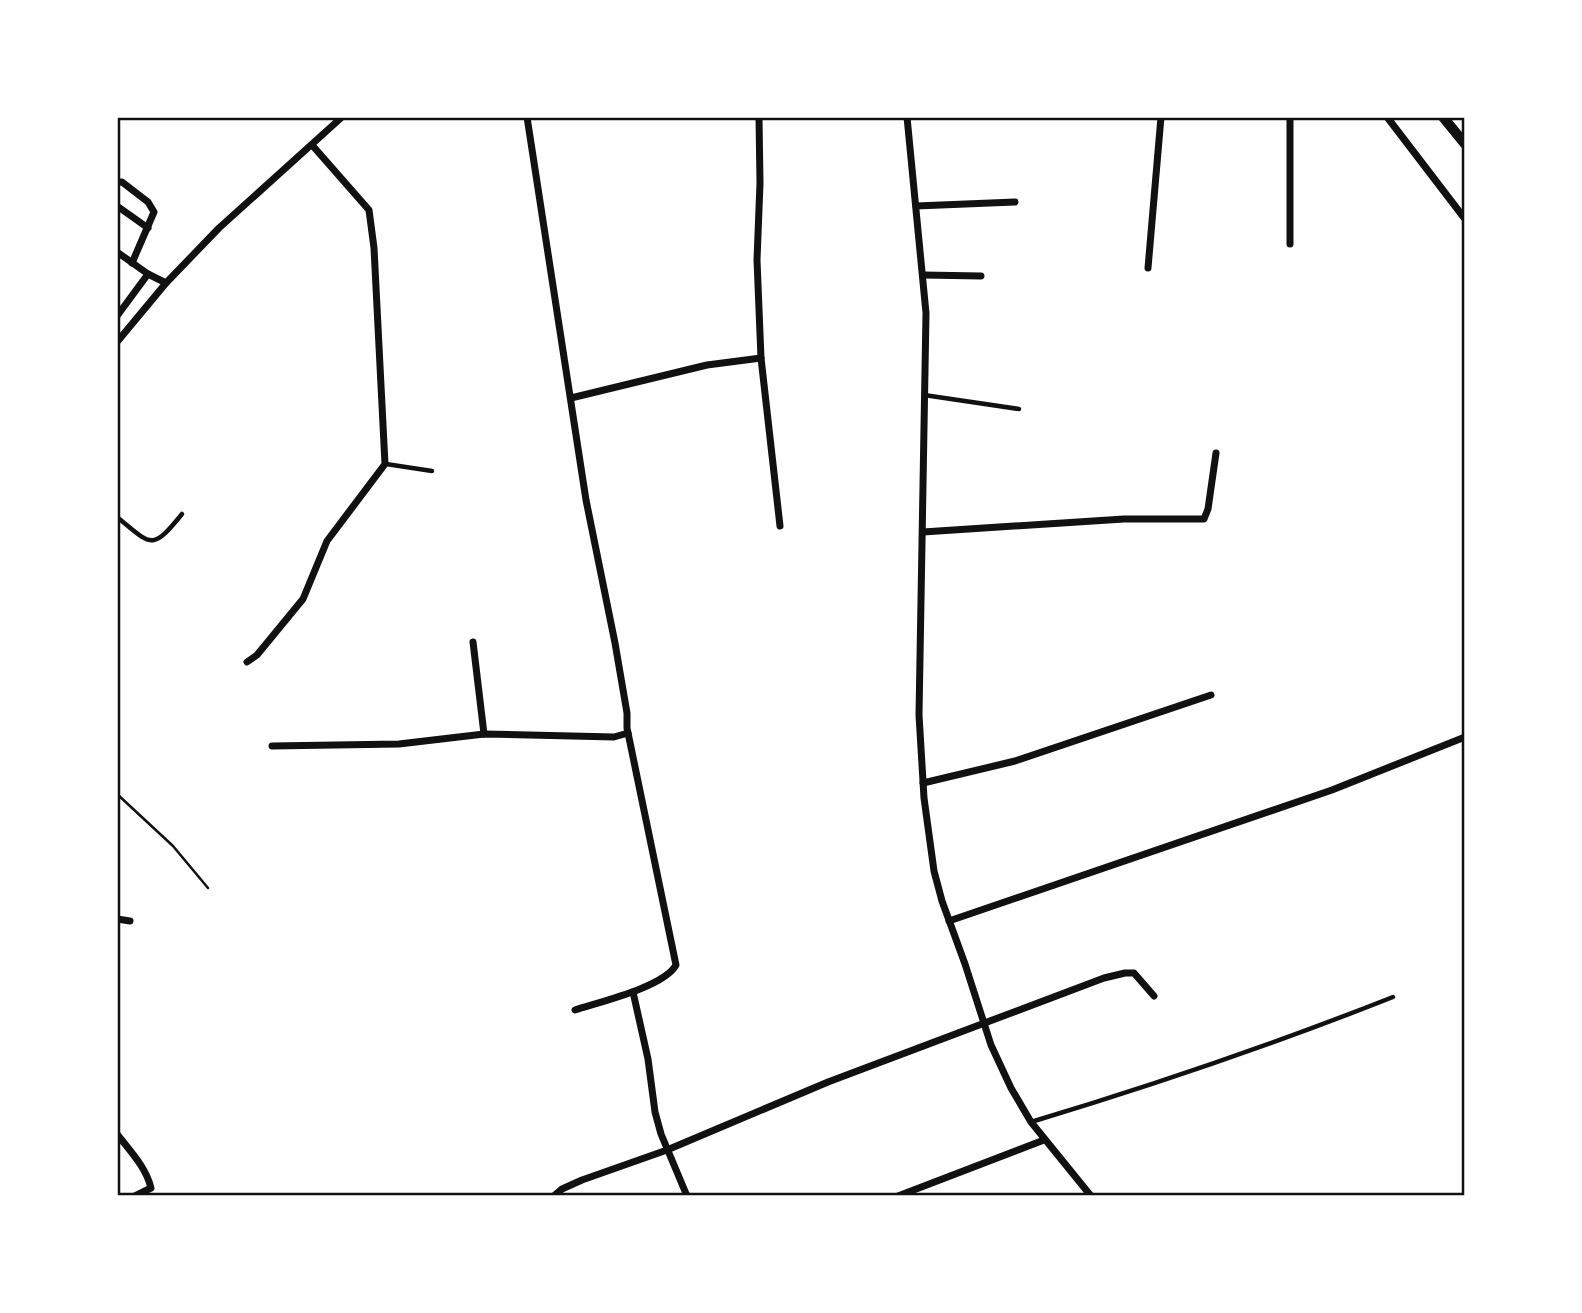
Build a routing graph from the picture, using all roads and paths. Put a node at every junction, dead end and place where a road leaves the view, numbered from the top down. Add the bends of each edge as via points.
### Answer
1 (342, 117) edge
2 (527, 117) edge
3 (759, 117) edge
4 (907, 117) edge
5 (1161, 117) edge
6 (1290, 117) edge
7 (1387, 117) edge
8 (1443, 117) edge
9 (1465, 144) edge
10 (312, 145) junction
11 (117, 181) edge
12 (1015, 202) dead end
13 (117, 206) edge
14 (916, 206) junction
15 (1465, 219) edge
16 (148, 228) junction
17 (1290, 244) dead end
18 (117, 252) edge
19 (132, 263) junction
20 (1148, 268) dead end
21 (148, 274) junction
22 (923, 275) junction
23 (981, 275) dead end
24 (166, 283) junction
25 (117, 316) edge
26 (117, 342) edge
27 (761, 358) junction
28 (923, 395) junction
29 (571, 398) junction
30 (1019, 409) dead end
31 (1216, 453) dead end
32 (385, 464) junction
33 (432, 471) dead end
34 (182, 514) dead end
35 (117, 517) edge
36 (780, 526) dead end
37 (923, 532) junction
38 (472, 642) dead end
39 (247, 662) dead end
40 (1211, 695) dead end
41 (628, 733) junction
42 (484, 734) junction
43 (1465, 737) edge
44 (272, 746) dead end
45 (923, 783) junction
46 (117, 794) edge
47 (208, 888) dead end
48 (117, 919) edge
49 (130, 921) dead end
50 (949, 921) junction
51 (633, 992) junction
52 (1154, 996) dead end
53 (1393, 997) dead end
54 (575, 1010) dead end
55 (984, 1024) junction
56 (1031, 1122) junction
57 (117, 1134) edge
58 (1044, 1140) junction
59 (667, 1150) junction
60 (153, 1192) edge
61 (135, 1196) edge
62 (554, 1196) edge
63 (687, 1196) edge
64 (898, 1196) edge
65 (1091, 1196) edge

1 - 10 street
2 - 29 street
3 - 27 street
4 - 14 street
5 - 20 street
6 - 17 street
7 - 15 street
8 - 9 street
10 - 24 street via 219,228
10 - 32 street via 369,209
11 - 16 street via 152,207
12 - 14 street
13 - 16 street
14 - 22 street
16 - 19 street
18 - 19 street
19 - 21 street
21 - 24 street
21 - 25 street
22 - 23 street
22 - 28 street
24 - 26 street
27 - 29 street via 707,365
27 - 36 street
28 - 30 lane
28 - 37 street
29 - 41 street
31 - 37 street via 1204,519 1124,519
32 - 33 lane
32 - 39 street via 327,541 303,599
34 - 35 lane via 163,537 153,541 143,539
37 - 45 street via 919,715
38 - 42 street
40 - 45 street via 1015,761
41 - 42 street via 614,737
41 - 51 street via 676,965
42 - 44 street via 376,745
43 - 50 street via 1332,790
45 - 50 street via 934,872
46 - 47 path via 173,846
48 - 49 street
50 - 55 street
51 - 54 street
51 - 59 street via 655,1112
52 - 55 street via 1134,973 1125,973
53 - 56 lane via 1153,1085
55 - 56 street
55 - 59 street via 828,1082
56 - 58 street
57 - 60 street via 143,1168
58 - 64 street
58 - 65 street
59 - 62 street via 582,1180
59 - 63 street
60 - 61 street

